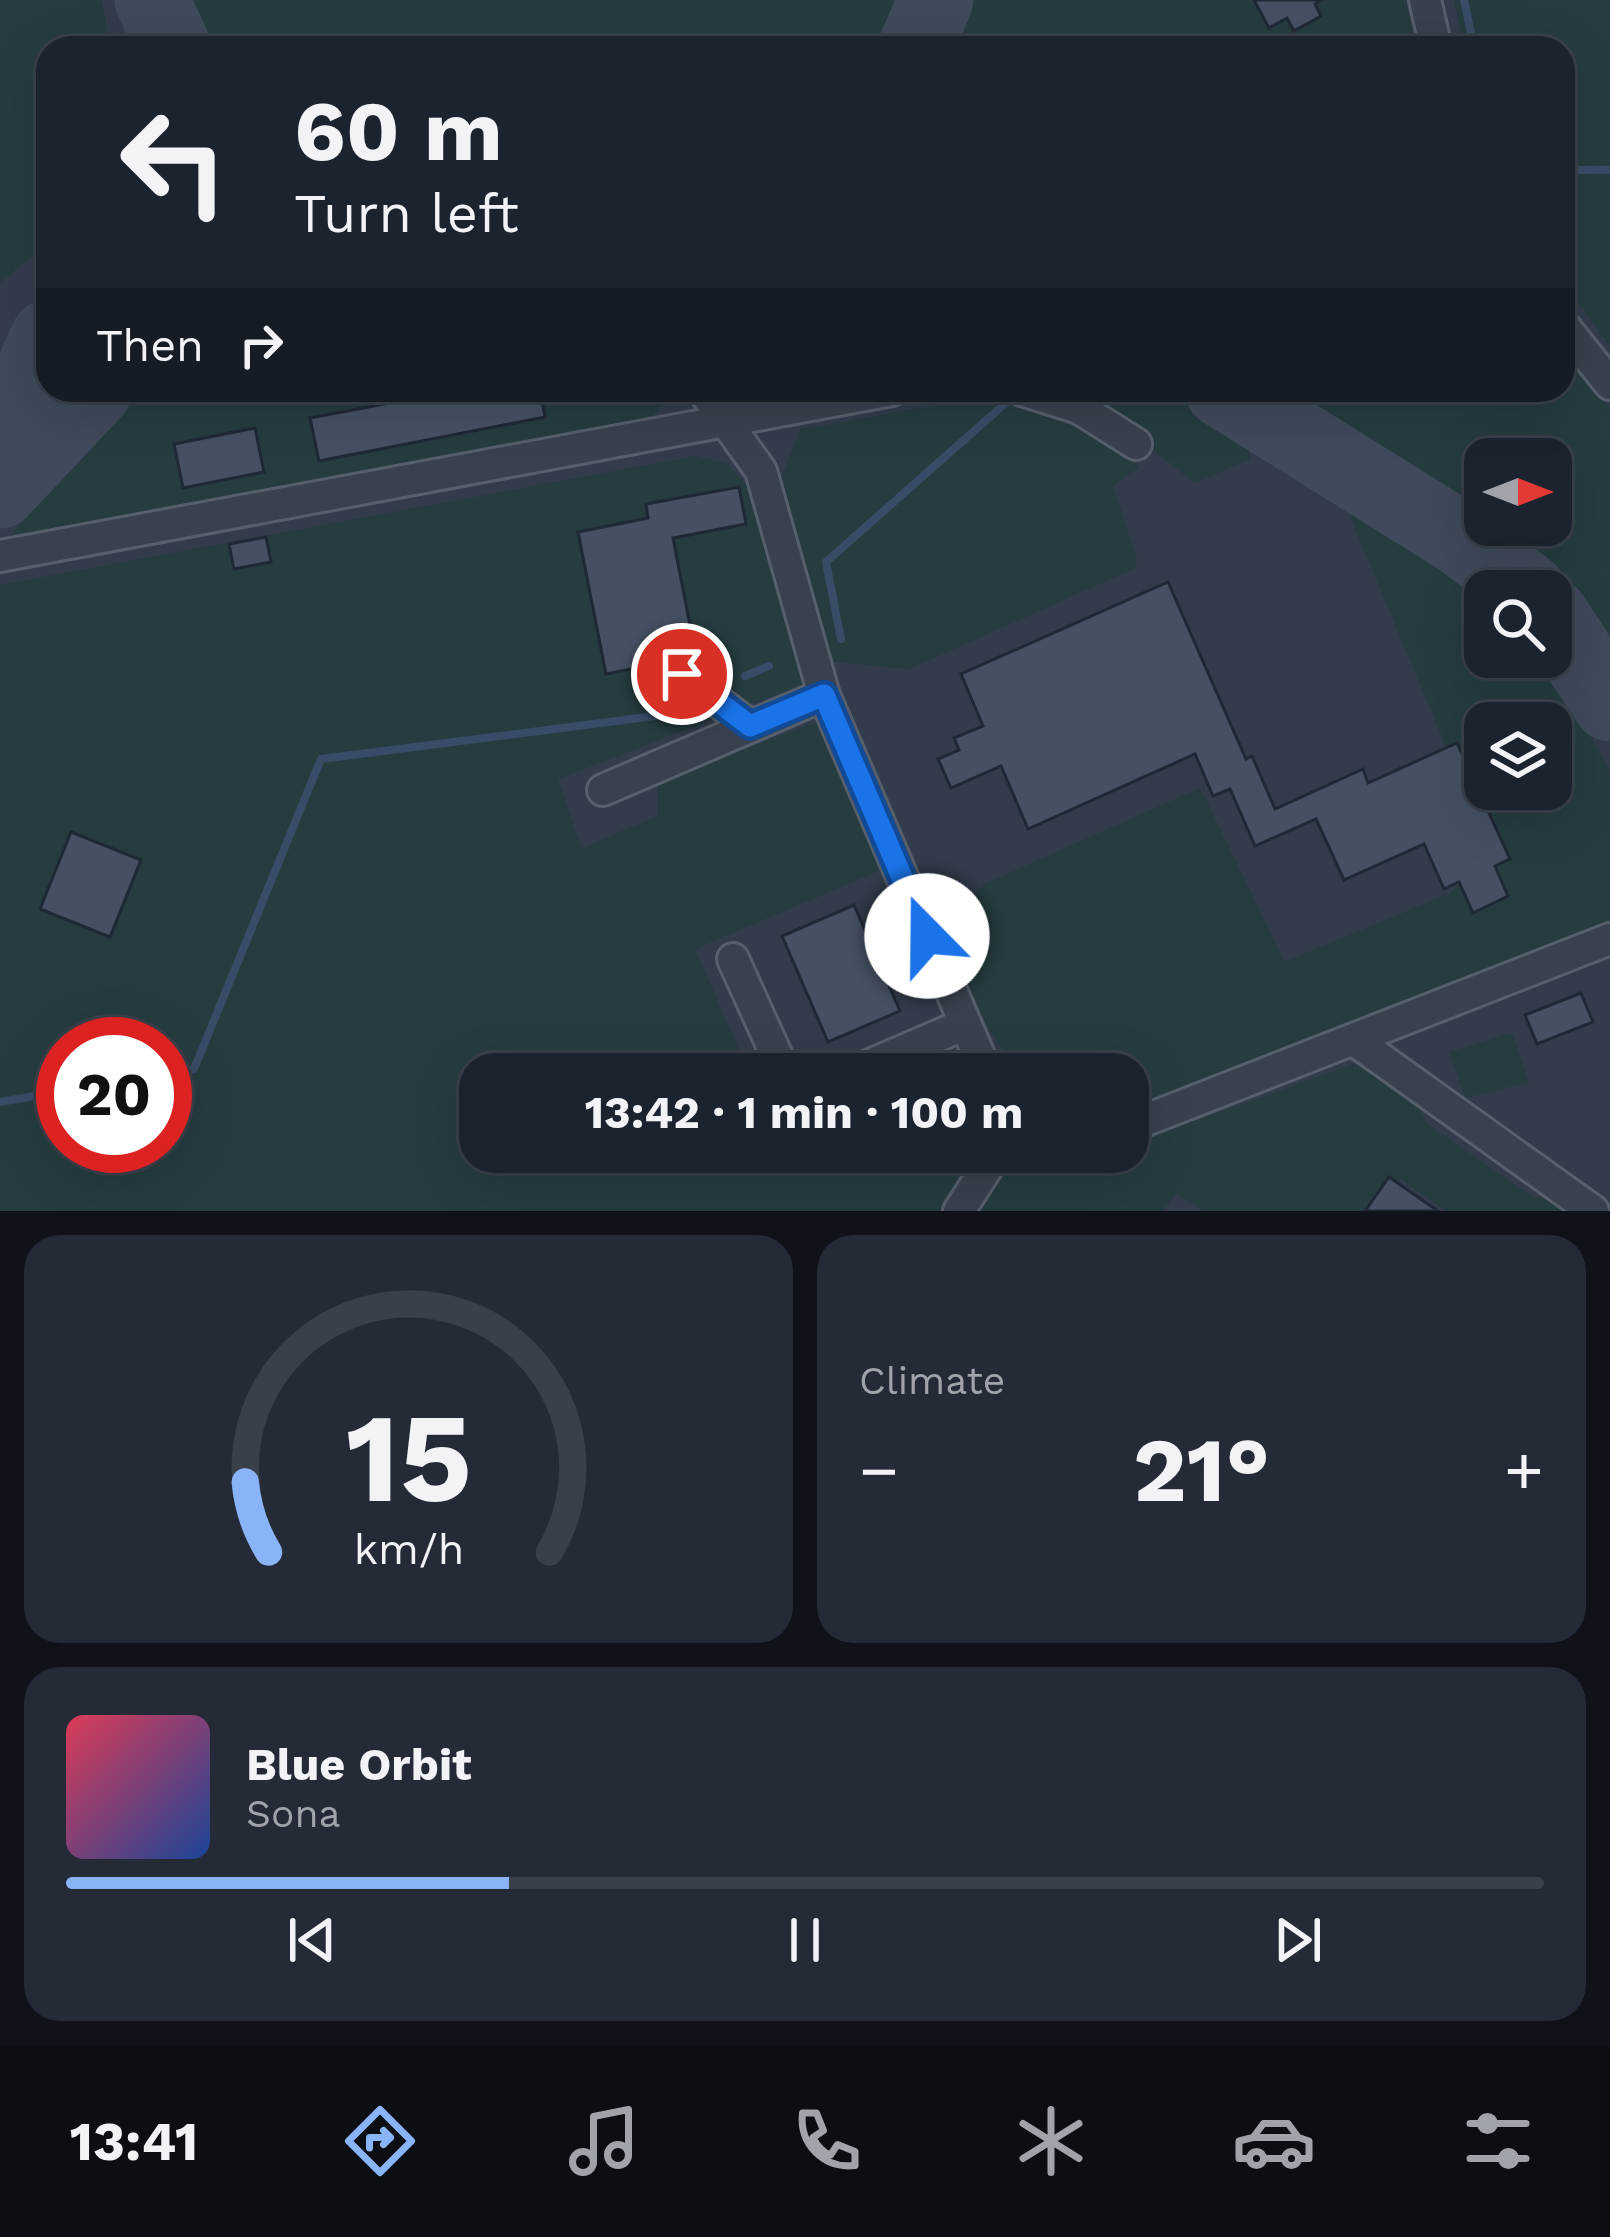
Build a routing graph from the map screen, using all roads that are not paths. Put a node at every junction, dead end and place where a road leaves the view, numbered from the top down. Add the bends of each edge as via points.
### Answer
1 (1425, 0) edge
2 (1433, 36) edge
3 (1575, 340) edge
4 (1610, 384) edge
5 (711, 402) edge
6 (833, 402) edge
7 (1060, 402) edge
8 (725, 424) junction
9 (1136, 444) dead end
10 (0, 556) edge
11 (682, 674) dead end
12 (824, 695) junction
13 (750, 726) junction
14 (603, 790) dead end
15 (1610, 939) edge
16 (734, 959) dead end
17 (963, 1025) junction
18 (1357, 1042) junction
19 (776, 1053) edge
20 (898, 1053) edge
21 (977, 1053) edge
22 (1149, 1119) edge
23 (984, 1173) edge
24 (958, 1211) edge
25 (1593, 1211) edge

1 - 2 lane
3 - 4 lane
5 - 8 lane
6 - 8 lane
7 - 9 lane
8 - 10 lane
8 - 12 lane via 761,472
11 - 13 lane
12 - 13 lane
12 - 17 lane
13 - 14 lane
15 - 18 lane
16 - 19 lane
17 - 20 lane
17 - 21 lane
18 - 22 lane
18 - 25 lane
23 - 24 lane

